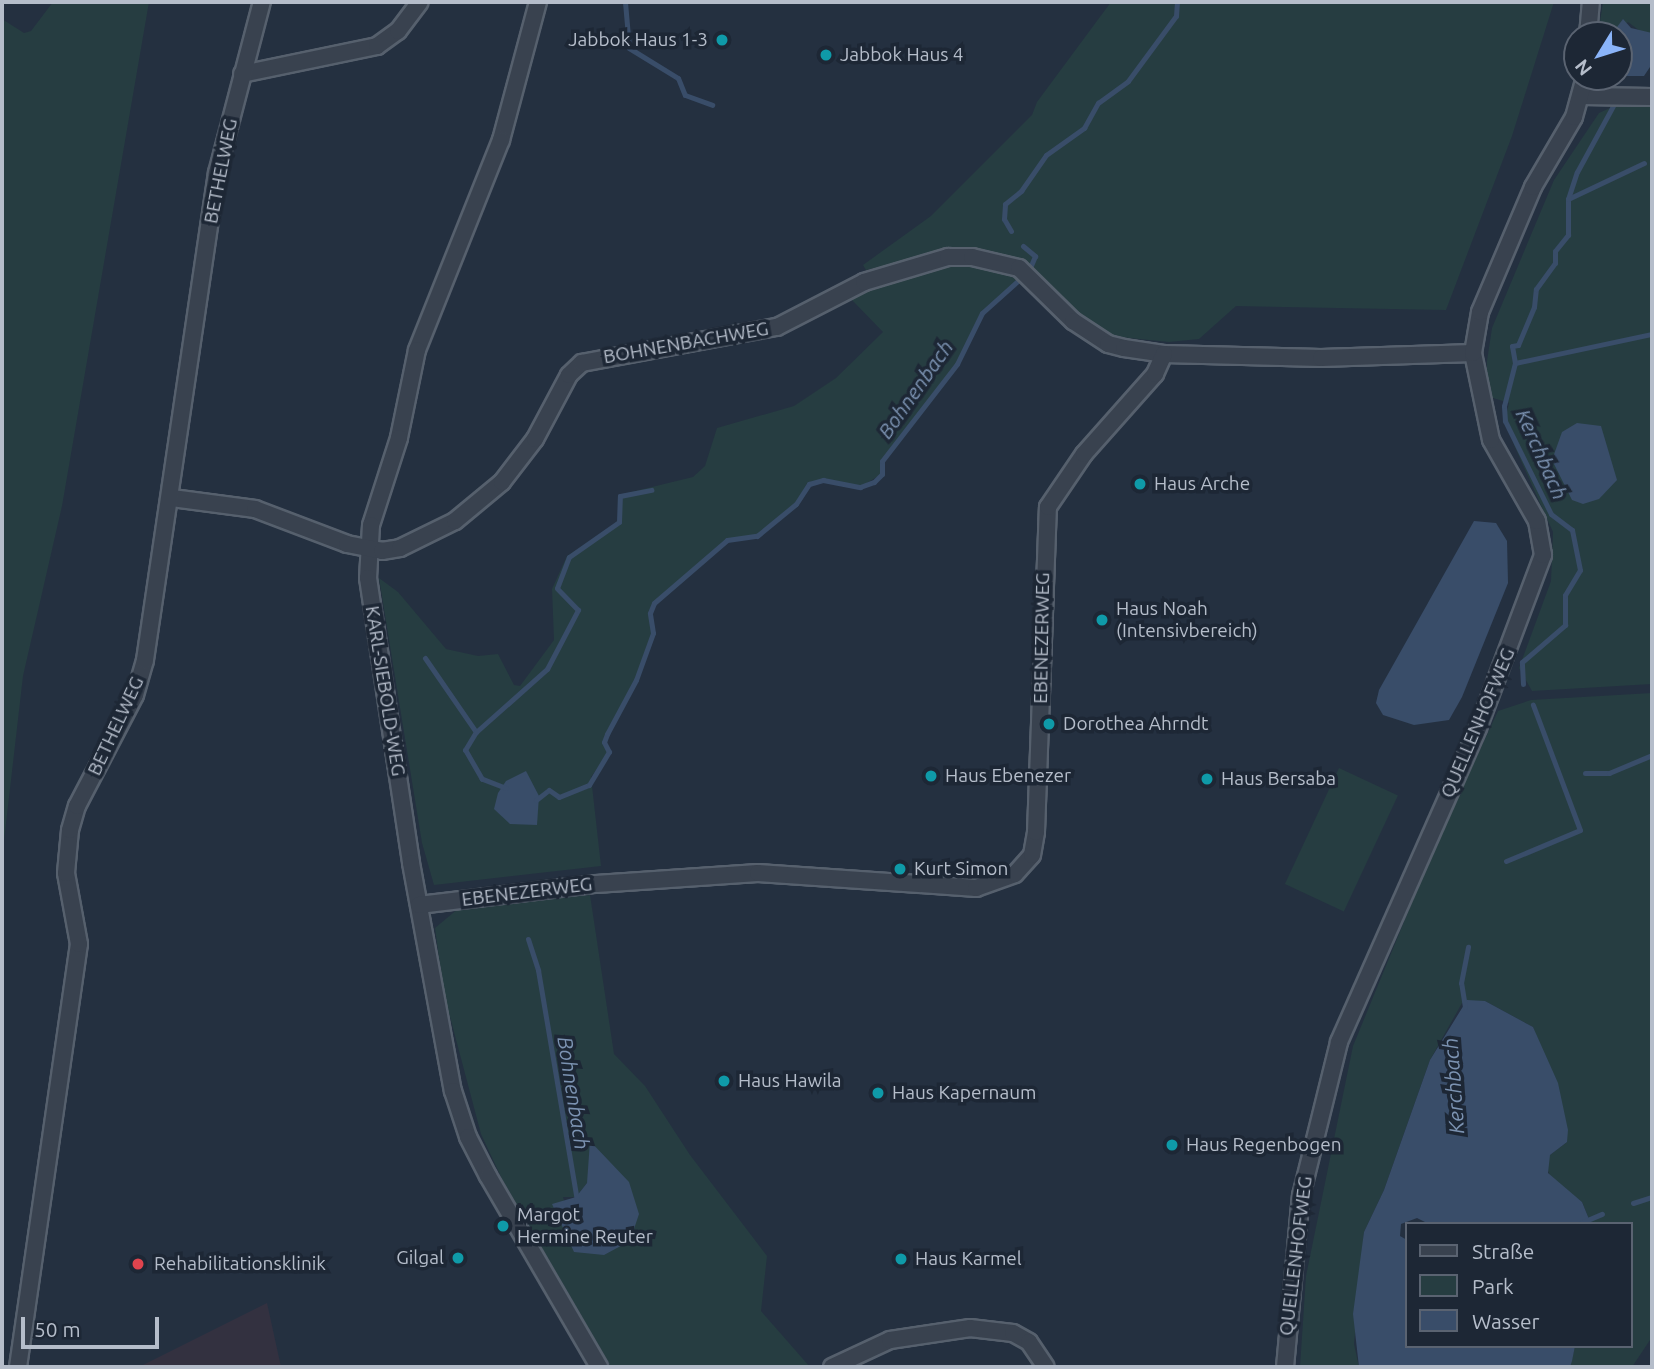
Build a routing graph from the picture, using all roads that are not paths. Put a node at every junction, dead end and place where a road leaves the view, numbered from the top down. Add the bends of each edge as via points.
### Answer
1 (262, 2) edge
2 (420, 2) edge
3 (538, 2) edge
4 (1591, 2) edge
5 (1589, 21) edge
6 (242, 75) junction
7 (1583, 91) edge
8 (1582, 96) junction
9 (1652, 97) edge
10 (1473, 353) junction
11 (1164, 355) junction
12 (172, 498) junction
13 (369, 549) junction
14 (419, 905) junction
15 (19, 1367) edge
16 (599, 1367) edge
17 (832, 1367) edge
18 (1046, 1367) edge
19 (1285, 1367) edge

1 - 6 street, BETHELWEG
2 - 6 street via 398,31 377,46
3 - 13 street, KARL-SIEBOLD-WEG via 501,140 417,350
4 - 5 street
6 - 12 street, BETHELWEG via 217,173
7 - 8 street, QUELLENHOFWEG
8 - 9 street
8 - 10 street, QUELLENHOFWEG via 1562,141 1533,187 1486,297
10 - 11 street via 1374,358
10 - 19 street, QUELLENHOFWEG via 1491,440 1537,521 1543,555 1474,738 1339,1042 1301,1196
11 - 13 street, BOHNENBACHWEG via 1108,344 1073,321 1029,275 1010,263 972,257 929,260 864,282 777,327 582,363 569,374 522,459 473,507 438,531 400,548
11 - 14 street, EBENEZERWEG via 1155,374 1066,476 1048,507 1036,832 1031,855 1015,874 976,888 758,873 596,884
12 - 13 street, BOHNENBACHWEG via 255,509
12 - 15 street, BETHELWEG via 140,682 77,806 70,830 66,873 79,944
13 - 14 street, KARL-SIEBOLD-WEG via 371,603
14 - 16 street, KARL-SIEBOLD-WEG via 441,1042 468,1137
17 - 18 street via 890,1340 970,1328 1013,1333 1029,1342

